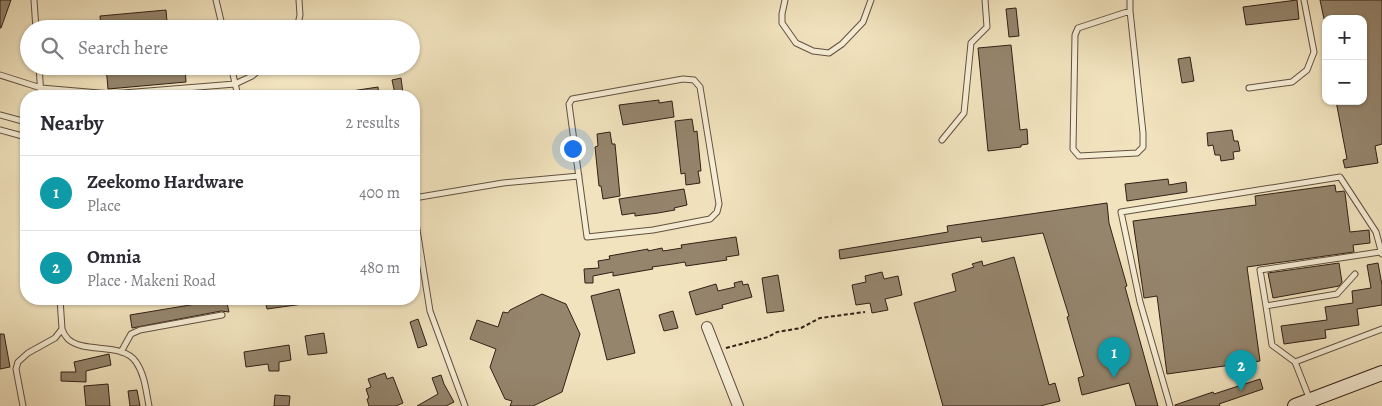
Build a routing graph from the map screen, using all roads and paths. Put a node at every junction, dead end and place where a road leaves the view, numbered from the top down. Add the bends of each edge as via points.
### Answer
1 (34, 0) edge
2 (216, 0) edge
3 (299, 0) edge
4 (785, 0) edge
5 (871, 0) edge
6 (985, 0) edge
7 (1130, 0) edge
8 (1304, 0) edge
9 (1130, 11) junction
10 (35, 20) edge
11 (221, 20) edge
12 (299, 20) edge
13 (40, 75) edge
14 (233, 75) edge
15 (253, 75) edge
16 (0, 76) edge
17 (235, 84) junction
18 (41, 88) junction
19 (1249, 88) dead end
20 (64, 90) edge
21 (161, 90) edge
22 (236, 90) edge
23 (0, 115) edge
24 (20, 120) edge
25 (0, 130) edge
26 (20, 135) edge
27 (942, 140) dead end
28 (579, 176) junction
29 (420, 197) edge
30 (420, 248) edge
31 (1381, 253) edge
32 (1355, 274) dead end
33 (60, 305) edge
34 (1266, 306) junction
35 (865, 312) dead end
36 (222, 315) dead end
37 (708, 327) dead end
38 (62, 329) junction
39 (1382, 329) edge
40 (121, 352) junction
41 (717, 352) junction
42 (1295, 362) junction
43 (1382, 373) edge
44 (1310, 400) junction
45 (23, 406) edge
46 (150, 406) edge
47 (465, 406) edge
48 (738, 406) edge
49 (1170, 406) edge
50 (1295, 406) edge

1 - 10 lane
2 - 11 lane
3 - 12 lane
4 - 5 lane via 782,23 796,43 813,51 829,53 863,22
6 - 27 lane via 988,27 971,42 964,113
7 - 9 lane
8 - 19 lane via 1314,52 1307,70 1292,82
9 - 9 lane via 1142,147 1138,153 1079,156 1073,149 1075,35 1078,28
13 - 18 lane
14 - 17 lane
15 - 17 lane
16 - 18 lane
17 - 21 lane
17 - 22 lane
18 - 20 lane
23 - 24 lane
25 - 26 lane
28 - 28 lane via 569,104 572,99 682,79 694,80 700,87 719,204 710,219 653,230 587,237
28 - 29 lane via 503,183
30 - 47 lane via 430,310
31 - 34 lane via 1260,270
31 - 49 lane via 1376,232 1340,177 1121,212 1140,302
32 - 34 lane via 1337,294
33 - 38 lane
34 - 42 lane via 1272,345
35 - 41 path via 820,318 801,328 777,332
36 - 40 lane via 140,330 131,334
37 - 41 street
38 - 40 lane via 68,339 81,345
38 - 45 lane via 55,338 18,362 16,369
39 - 42 lane
40 - 46 lane via 135,359 143,374
41 - 48 street
42 - 44 lane
43 - 44 main road
44 - 50 main road

